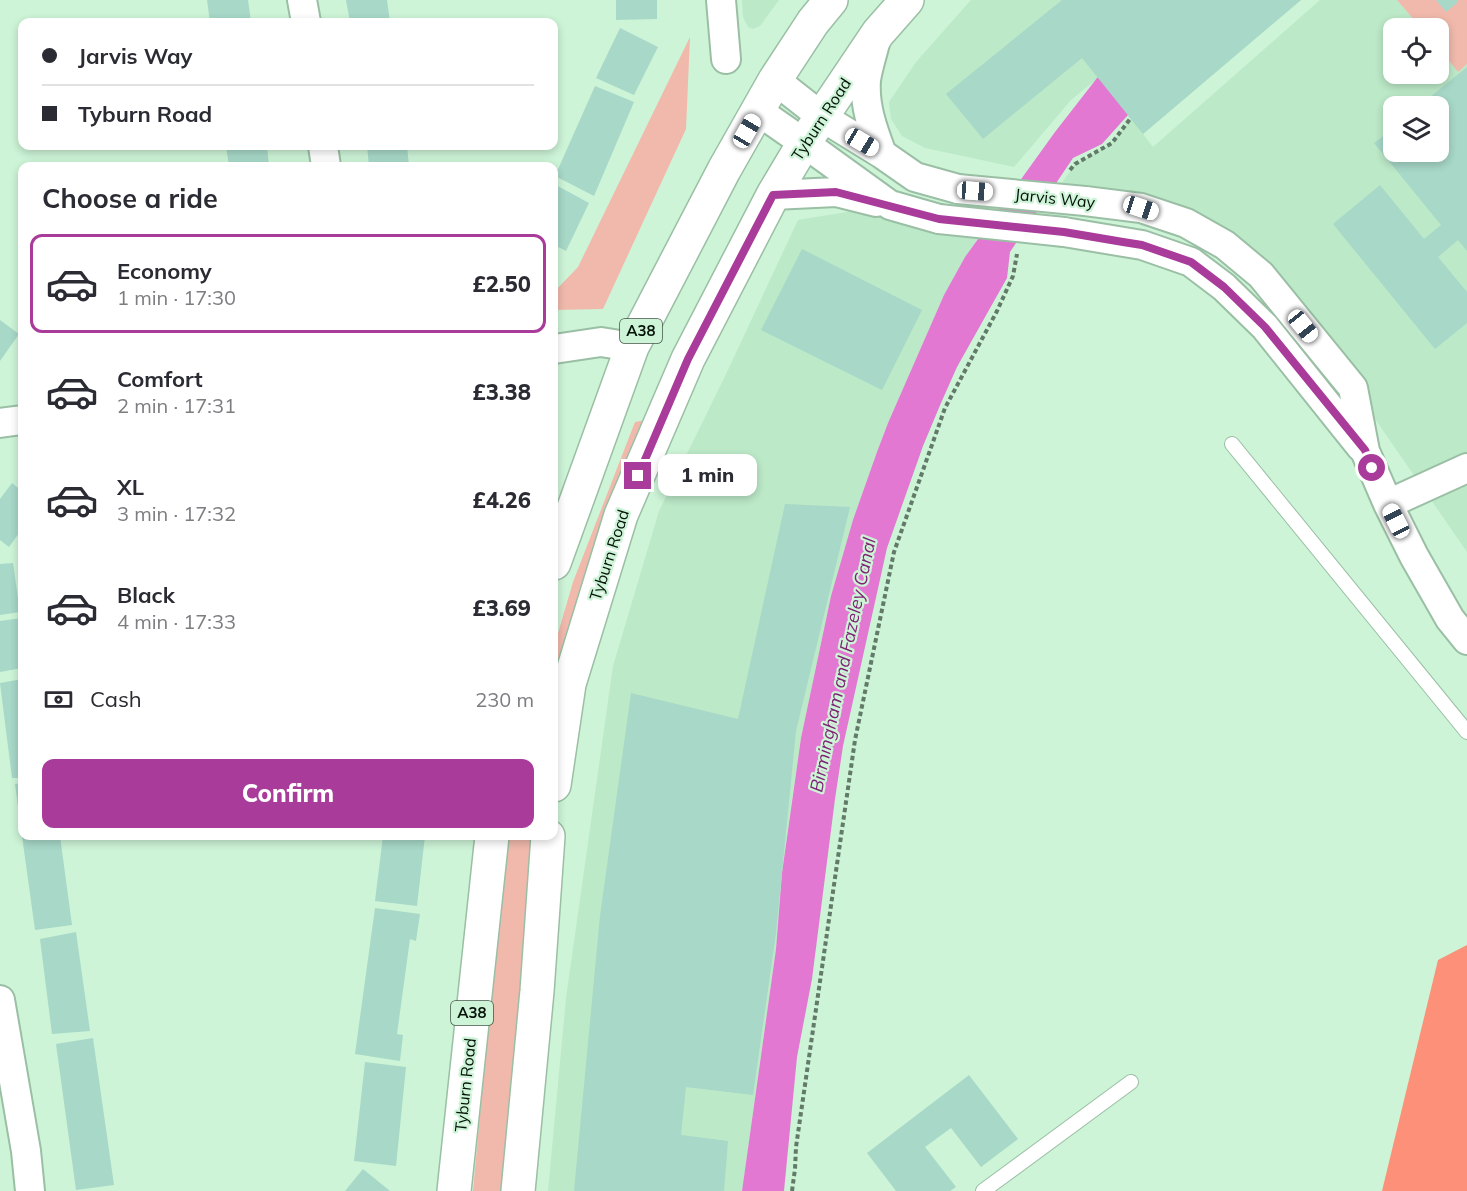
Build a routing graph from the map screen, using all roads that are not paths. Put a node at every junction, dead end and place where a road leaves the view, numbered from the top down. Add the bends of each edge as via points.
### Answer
1 (302, 0) edge
2 (721, 0) edge
3 (907, 0) edge
4 (818, 7) edge
5 (305, 18) edge
6 (878, 33) junction
7 (726, 59) dead end
8 (775, 80) junction
9 (758, 111) junction
10 (813, 130) junction
11 (882, 154) junction
12 (773, 195) junction
13 (890, 205) junction
14 (632, 347) junction
15 (558, 348) edge
16 (18, 421) edge
17 (0, 423) edge
18 (1232, 444) dead end
19 (1365, 450) junction
20 (1467, 468) edge
21 (1388, 504) junction
22 (558, 552) edge
23 (1467, 640) edge
24 (1467, 732) edge
25 (558, 758) edge
26 (492, 840) edge
27 (548, 840) edge
28 (0, 1000) edge
29 (1131, 1082) dead end
30 (30, 1191) edge
31 (454, 1191) edge
32 (518, 1191) edge
33 (983, 1191) edge

1 - 5 street
2 - 7 street
3 - 6 highway, Tyburn Road
4 - 8 highway, A38
6 - 10 highway, Tyburn Road
6 - 11 street via 866,95 870,122
8 - 9 highway, A38
8 - 10 street
9 - 10 street
9 - 14 highway, A38
10 - 11 street, Jarvis Way
10 - 12 highway, Tyburn Road
10 - 13 street
11 - 19 street, Jarvis Way, bridge via 915,177 958,189 1141,208 1186,223 1225,245 1261,275 1353,388
12 - 13 street via 836,192
12 - 25 highway, Tyburn Road via 688,359 621,515 569,684
13 - 19 street, Jarvis Way, bridge via 939,219 1142,245 1191,262 1265,327
14 - 15 street via 601,342
14 - 22 highway, A38
16 - 17 street
18 - 24 lane
19 - 21 street, Jarvis Way
20 - 21 street
21 - 23 street, Jarvis Way via 1445,610
26 - 31 highway, Tyburn Road / A38
27 - 32 highway
28 - 30 street
29 - 33 lane

